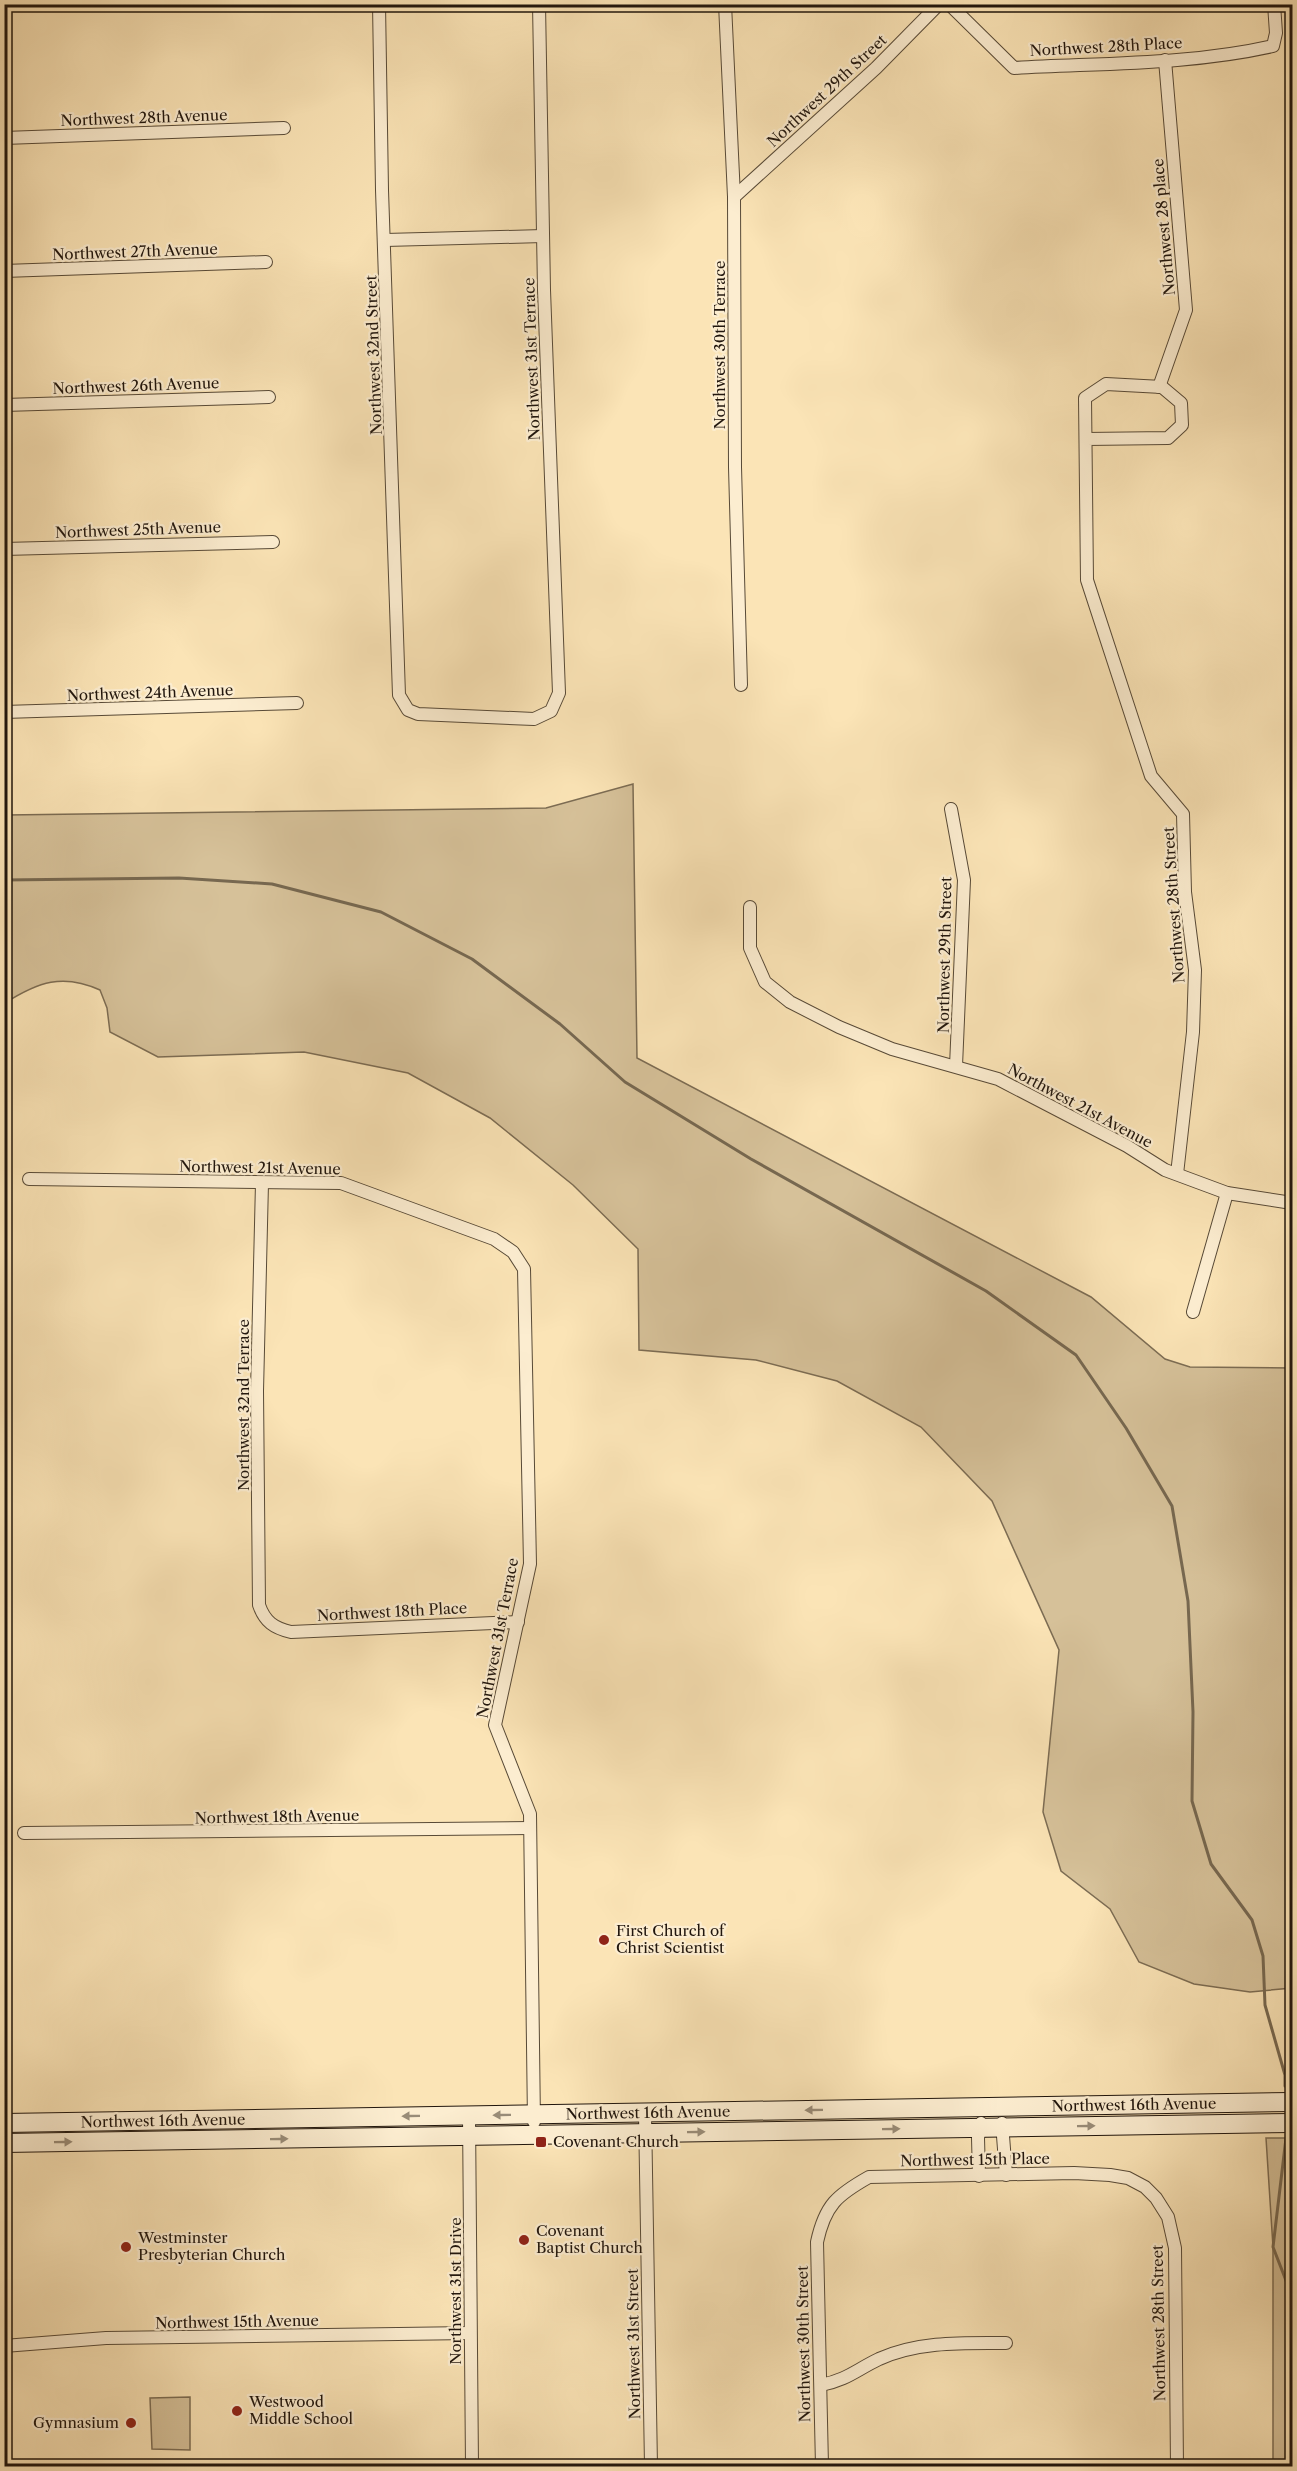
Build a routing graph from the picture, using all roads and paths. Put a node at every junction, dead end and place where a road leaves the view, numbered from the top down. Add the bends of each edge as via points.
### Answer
1 (379, 4) edge
2 (539, 4) edge
3 (725, 4) edge
4 (939, 4) edge
5 (949, 4) edge
6 (1274, 4) edge
7 (1165, 60) junction
8 (284, 128) dead end
9 (4, 138) edge
10 (734, 197) junction
11 (543, 236) junction
12 (385, 240) junction
13 (266, 262) dead end
14 (4, 271) edge
15 (1159, 387) junction
16 (269, 397) dead end
17 (4, 405) edge
18 (1086, 439) junction
19 (273, 542) dead end
20 (4, 549) edge
21 (741, 685) dead end
22 (297, 703) dead end
23 (403, 704) joint
24 (4, 712) edge
25 (951, 810) dead end
26 (750, 907) dead end
27 (956, 1066) junction
28 (1177, 1174) junction
29 (29, 1179) dead end
30 (262, 1183) junction
31 (1227, 1193) junction
32 (1293, 1203) edge
33 (513, 1252) joint
34 (1193, 1312) dead end
35 (518, 1622) junction
36 (270, 1624) joint
37 (530, 1828) junction
38 (24, 1833) dead end
39 (1293, 2102) edge
40 (1198, 2104) junction
41 (990, 2107) junction
42 (645, 2113) junction
43 (534, 2115) junction
44 (469, 2116) junction
45 (242, 2120) junction
46 (4, 2123) edge
47 (1293, 2123) edge
48 (1198, 2124) junction
49 (981, 2127) junction
50 (1003, 2127) junction
51 (645, 2133) junction
52 (534, 2134) junction
53 (469, 2136) junction
54 (244, 2140) junction
55 (4, 2143) edge
56 (1006, 2175) junction
57 (979, 2176) junction
58 (1145, 2187) joint
59 (822, 2221) joint
60 (470, 2333) junction
61 (1006, 2343) dead end
62 (4, 2346) edge
63 (820, 2385) junction
64 (472, 2466) edge
65 (651, 2466) edge
66 (822, 2466) edge
67 (1177, 2466) edge

1 - 12 street, Northwest 32nd Street
2 - 11 street, Northwest 31st Terrace
3 - 10 street, Northwest 30th Terrace
4 - 10 street, Northwest 29th Street via 876,68
5 - 7 street, Northwest 28th Place via 1014,68
6 - 7 street, Northwest 28th Place via 1273,46
7 - 15 street, Northwest 28 place via 1186,310
8 - 9 street, Northwest 28th Avenue
10 - 21 street, Northwest 30th Terrace
11 - 12 street
11 - 23 street, Northwest 31st Terrace via 559,693 551,711 534,719 418,714
12 - 23 street, Northwest 32nd Street via 399,695
13 - 14 street, Northwest 27th Avenue
15 - 18 street, Northwest 28th Street via 1106,384 1085,398
15 - 18 street via 1181,403 1182,425 1168,438
16 - 17 street, Northwest 26th Avenue
18 - 28 street, Northwest 28th Street via 1087,580 1151,776 1183,814 1185,892 1195,970 1193,1032
19 - 20 street, Northwest 25th Avenue
22 - 24 street, Northwest 24th Avenue
25 - 27 street, Northwest 29th Street via 963,880
26 - 27 street, Northwest 21st Avenue via 750,948 765,982 790,1002 892,1049
27 - 28 street, Northwest 21st Avenue via 998,1079
28 - 31 street, Northwest 21st Avenue
29 - 30 street, Northwest 21st Avenue
30 - 33 street, Northwest 21st Avenue via 341,1183 494,1239
30 - 36 street, Northwest 32nd Terrace via 257,1391 259,1605
31 - 32 street, Northwest 21st Avenue
31 - 34 street
33 - 35 street, Northwest 31st Terrace via 524,1269 530,1564
35 - 36 street, Northwest 18th Place via 291,1632
35 - 37 street, Northwest 31st Terrace via 495,1725 530,1814
37 - 38 street, Northwest 18th Avenue
37 - 43 street, Northwest 31st Terrace
39 - 40 main road, Northwest 16th Avenue
40 - 41 main road, Northwest 16th Avenue
40 - 48 main road
41 -> 42 main road, Northwest 16th Avenue
41 - 49 street
41 - 50 street
42 - 43 main road, Northwest 16th Avenue
42 - 51 street, Northwest 31st Street
43 -> 44 main road, Northwest 16th Avenue
43 - 52 street, Northwest 31st Terrace
44 -> 45 main road, Northwest 16th Avenue
44 - 53 street, Northwest 31st Drive
45 - 46 main road, Northwest 16th Avenue
45 - 54 main road
47 - 48 main road, Northwest 16th Avenue
50 -> 48 main road, Northwest 16th Avenue
49 - 50 main road, Northwest 16th Avenue
51 -> 49 main road, Northwest 16th Avenue
49 - 57 street
50 - 56 street
51 - 52 main road, Northwest 16th Avenue
51 - 65 street, Northwest 31st Street
52 - 53 main road, Northwest 16th Avenue
54 -> 53 main road, Northwest 16th Avenue
53 - 60 street, Northwest 31st Drive
55 -> 54 main road, Northwest 16th Avenue
56 - 57 street, Northwest 15th Place
56 - 58 street, Northwest 15th Place via 1110,2175
57 - 59 street, Northwest 15th Place via 869,2177 841,2193
58 - 67 street, Northwest 28th Street via 1168,2217 1175,2248
59 - 63 street, Northwest 30th Street via 817,2242
60 - 62 street, Northwest 15th Avenue via 105,2338
60 - 64 street, Northwest 31st Drive
61 - 63 street via 915,2347 879,2359 841,2381
63 - 66 street, Northwest 30th Street

